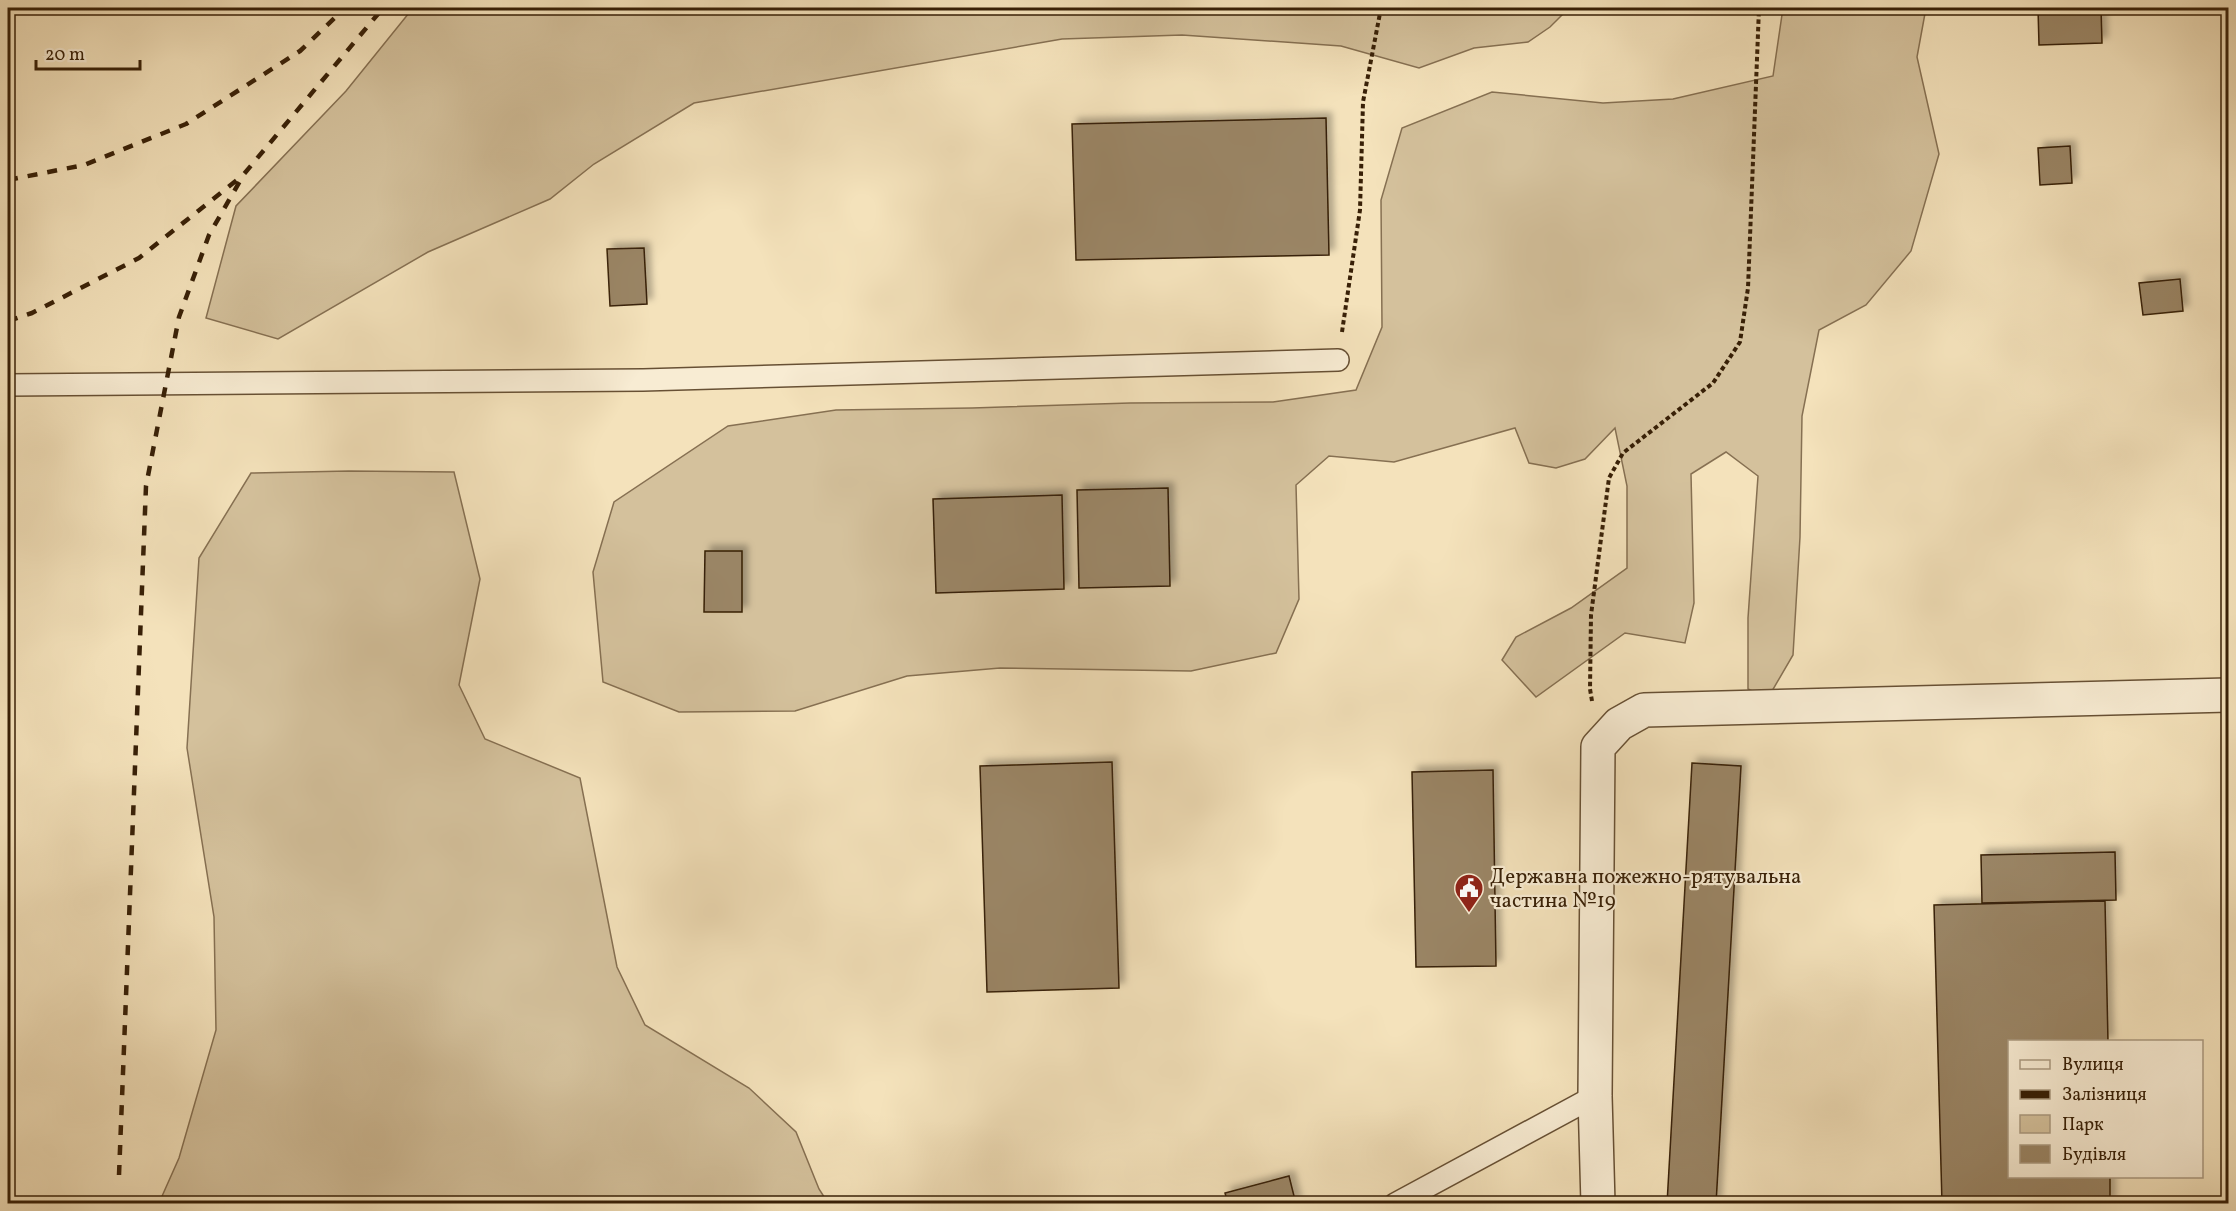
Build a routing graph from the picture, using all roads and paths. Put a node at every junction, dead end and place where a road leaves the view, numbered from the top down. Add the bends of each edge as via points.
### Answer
1 (1381, 8) edge
2 (1759, 8) edge
3 (1338, 360) joint
4 (8, 384) edge
5 (2229, 695) edge
6 (1598, 747) junction
7 (1595, 1096) junction
8 (1395, 1203) edge
9 (1598, 1203) edge

1 - 3 path via 1363,102 1360,210
2 - 6 path via 1748,288 1740,342 1713,383 1623,453 1609,478 1591,615 1590,689
3 - 4 lane via 643,380
5 - 6 street via 1644,710 1619,724
6 - 7 street
7 - 8 lane
7 - 9 street

